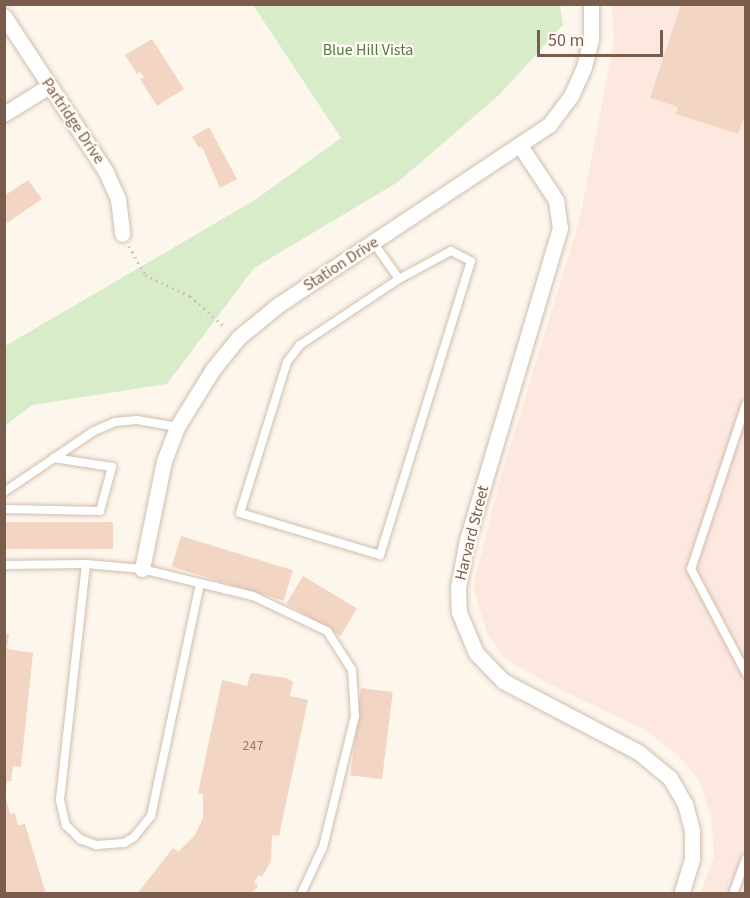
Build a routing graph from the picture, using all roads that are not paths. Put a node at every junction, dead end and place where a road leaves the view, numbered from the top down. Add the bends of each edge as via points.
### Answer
1 (591, 4) edge
2 (4, 16) edge
3 (49, 86) junction
4 (4, 114) edge
5 (521, 147) junction
6 (122, 234) road end
7 (374, 242) junction
8 (399, 279) junction
9 (746, 404) edge
10 (177, 427) junction
11 (54, 458) junction
12 (4, 492) edge
13 (4, 509) edge
14 (86, 564) junction
15 (4, 565) edge
16 (142, 568) junction
17 (200, 583) junction
18 (746, 673) edge
19 (746, 858) edge
20 (301, 894) edge
21 (681, 894) edge
22 (733, 894) edge

1 - 5 street, Station Drive via 591,39 571,96 549,125
2 - 3 street, Partridge Drive
3 - 4 street
3 - 6 street, Partridge Drive via 106,172 118,199
5 - 7 street, Station Drive
5 - 21 street, Harvard Street via 556,200 560,228 467,540 458,587 459,612 476,653 503,681 638,752 670,778 682,798 692,830 692,859
7 - 8 lane
7 - 10 street, Station Drive via 278,305 238,338
8 - 8 lane via 451,251 471,261 380,555 240,513 287,362 300,345
9 - 18 lane via 691,569
10 - 11 lane via 137,420 115,422
10 - 16 street, Station Drive via 155,493
11 - 12 lane
11 - 13 lane via 112,467 100,512
14 - 15 lane
14 - 16 lane
14 - 17 lane via 60,800 66,825 80,839 96,845 124,843 151,816
16 - 17 lane
17 - 20 lane via 253,596 314,622 343,651 352,670 355,716 349,753 323,848
19 - 22 lane

